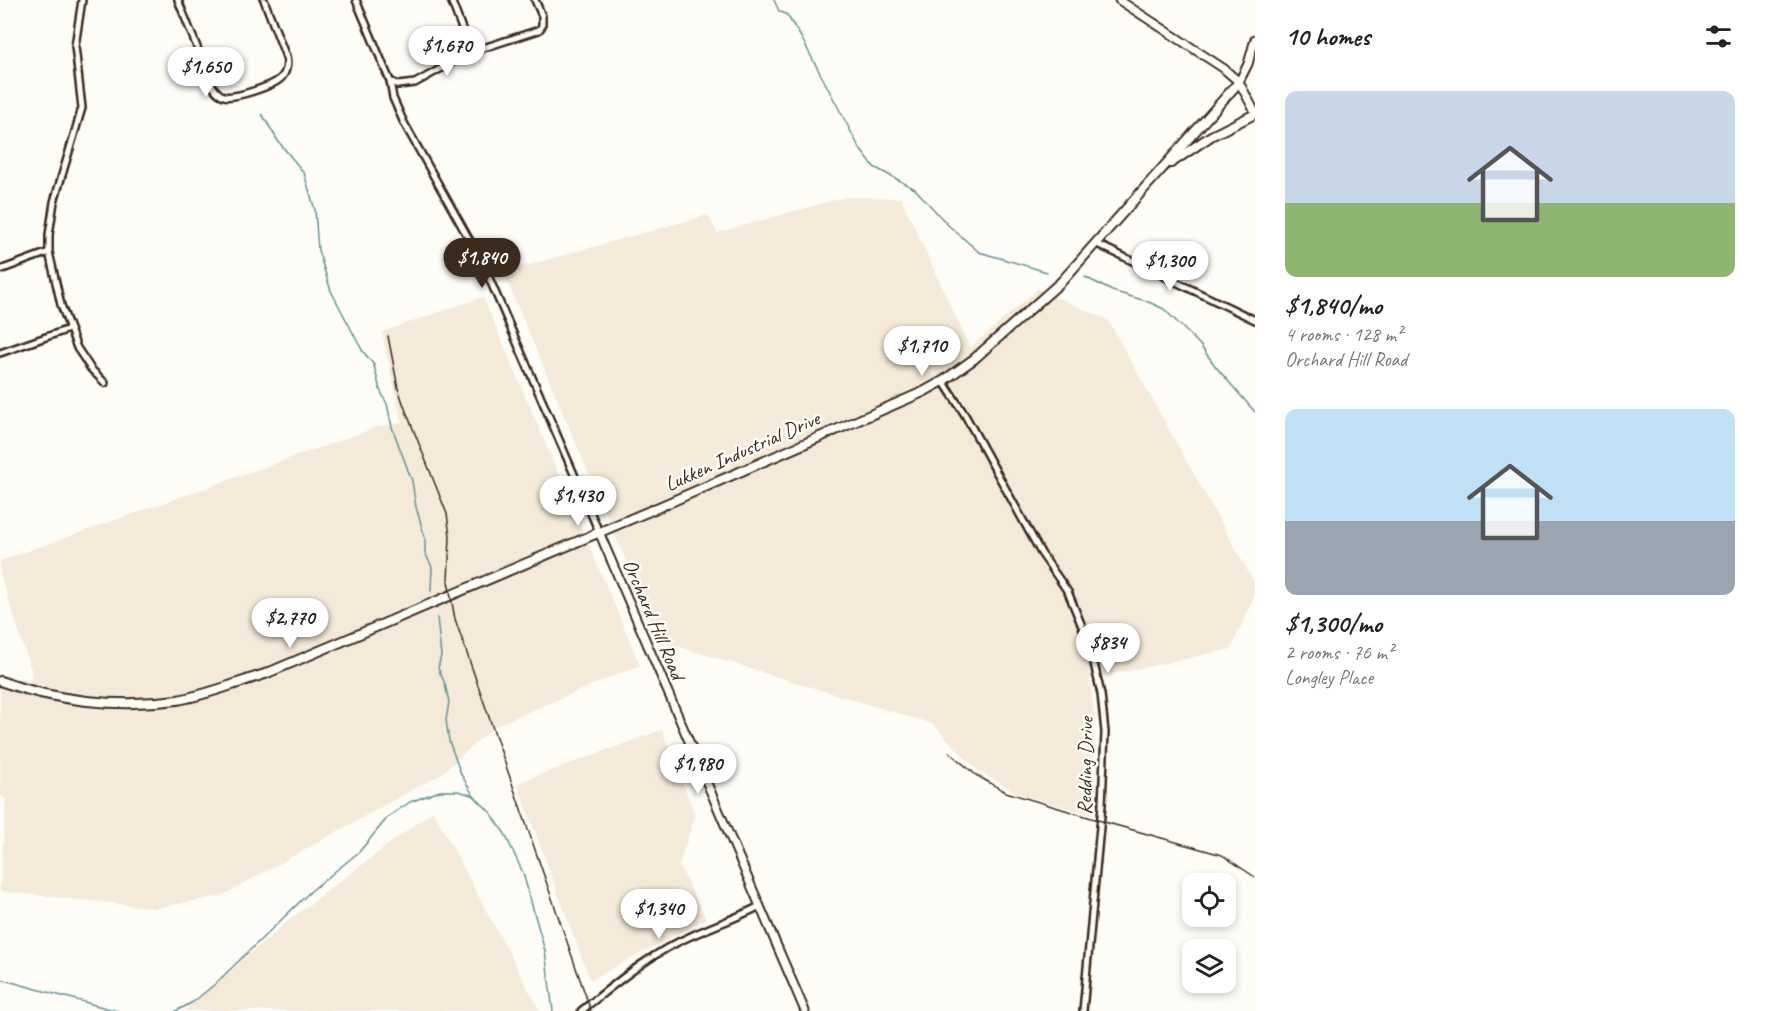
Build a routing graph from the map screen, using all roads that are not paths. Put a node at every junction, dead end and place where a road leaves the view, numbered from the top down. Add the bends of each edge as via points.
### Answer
1 (82, 0) edge
2 (178, 0) edge
3 (264, 0) edge
4 (356, 0) edge
5 (451, 0) edge
6 (535, 0) edge
7 (1119, 0) edge
8 (1255, 39) edge
9 (471, 52) junction
10 (390, 81) junction
11 (1239, 82) junction
12 (1255, 113) edge
13 (1156, 174) junction
14 (1095, 243) junction
15 (49, 252) junction
16 (0, 270) edge
17 (1255, 321) edge
18 (69, 329) junction
19 (0, 353) edge
20 (943, 381) junction
21 (105, 383) dead end
22 (599, 532) junction
23 (0, 681) edge
24 (760, 906) junction
25 (580, 1011) edge
26 (805, 1011) edge
27 (1083, 1011) edge

1 - 15 street via 75,46 82,108 54,202
2 - 3 street via 213,87 217,93 231,97 280,80 286,71 288,63
4 - 10 street, Orchard Hill Road
5 - 9 street
6 - 9 street via 542,16 543,26 539,30
7 - 11 street
8 - 11 street
9 - 10 street via 415,83 398,85
10 - 22 street, Orchard Hill Road via 404,123 459,218 501,303
11 - 12 street
11 - 13 main road
12 - 13 main road via 1211,136
13 - 14 main road, Lukken Industrial Drive
14 - 17 street
14 - 20 main road, Lukken Industrial Drive via 1062,281 974,359
15 - 16 street
15 - 18 street
18 - 19 street
18 - 21 street via 91,369
20 - 22 main road, Lukken Industrial Drive
20 - 27 street, Redding Drive via 1041,553 1068,592 1090,646 1101,694 1105,732 1102,797
22 - 23 main road, Lukken Industrial Drive via 265,674 178,699 104,702 55,696
22 - 24 street, Orchard Hill Road
24 - 25 street via 690,936 655,956
24 - 26 street, Orchard Hill Road

